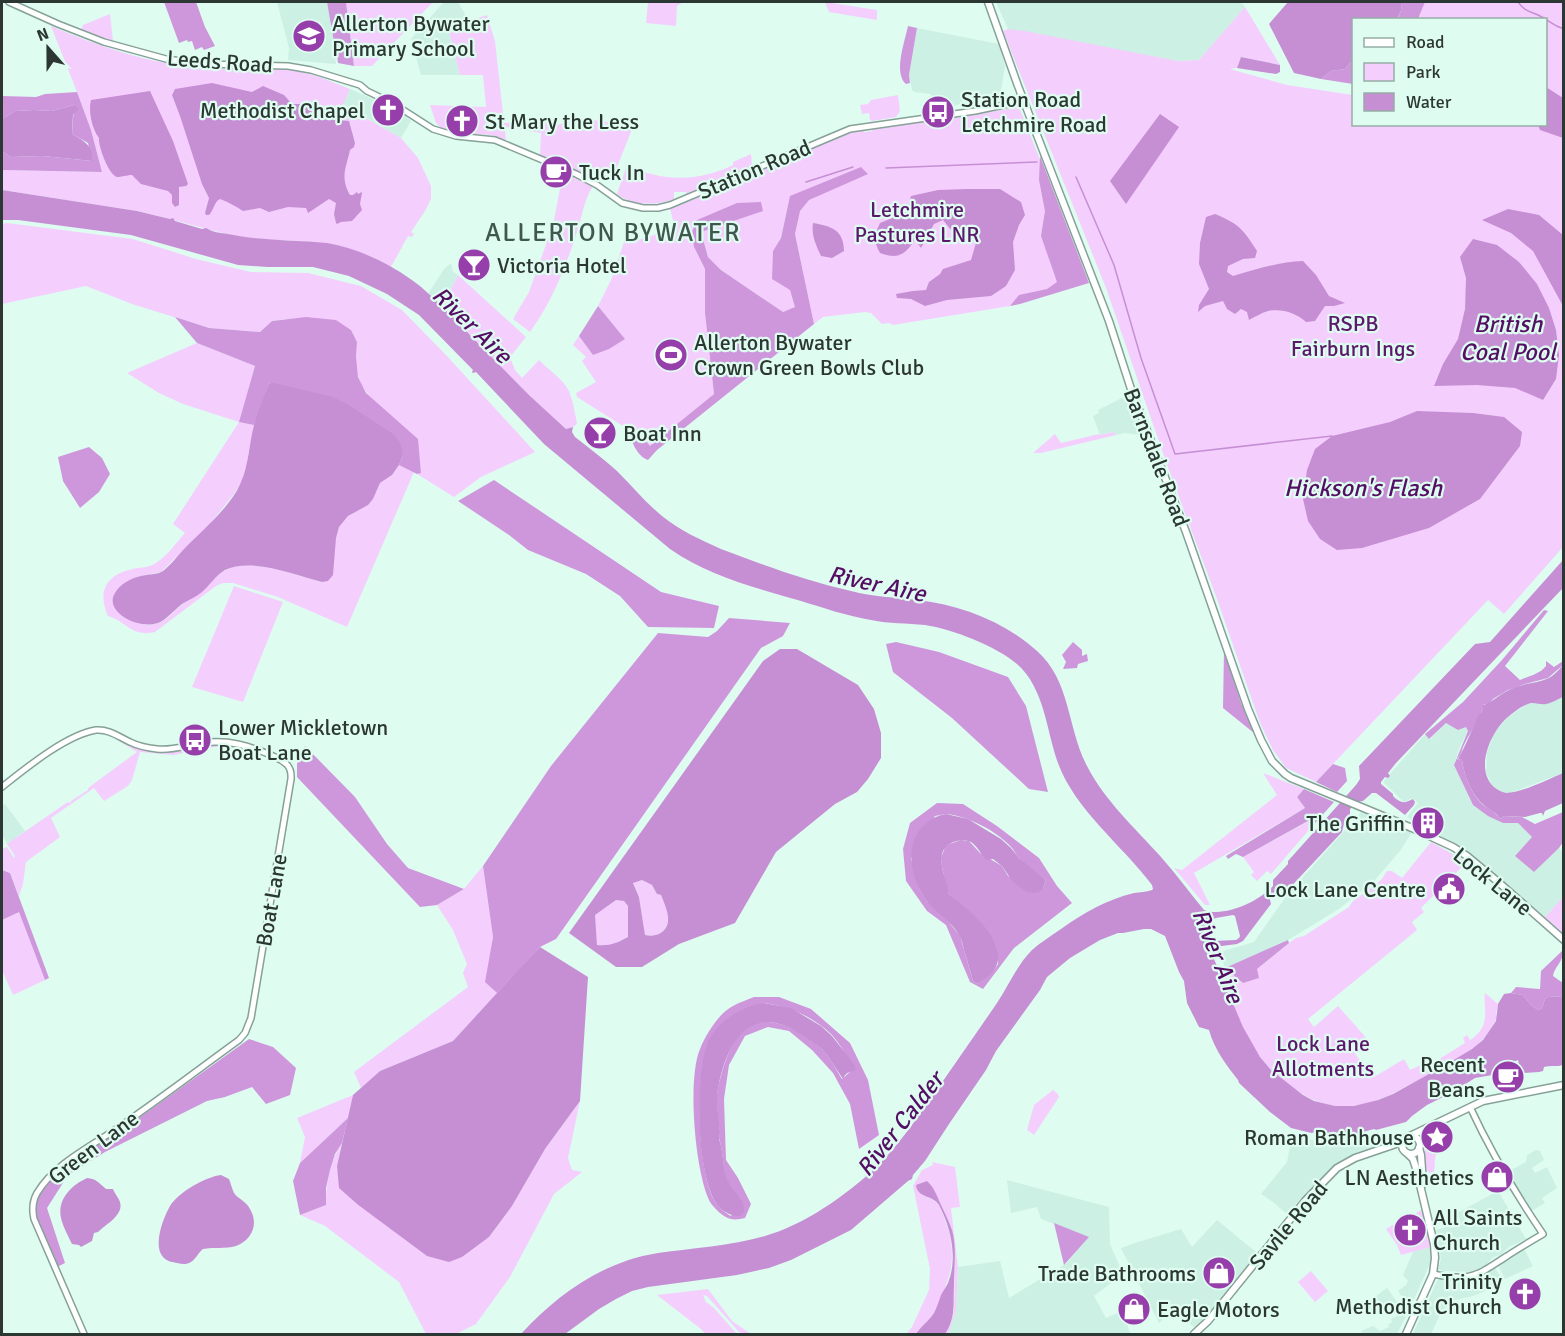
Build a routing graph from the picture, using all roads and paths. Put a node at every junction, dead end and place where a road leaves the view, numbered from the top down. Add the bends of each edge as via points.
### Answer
1 (9, 2) edge
2 (988, 2) edge
3 (1023, 101) junction
4 (428, 126) joint
5 (2, 787) edge
6 (1417, 830) joint
7 (1563, 940) edge
8 (245, 1032) joint
9 (1563, 1085) edge
10 (1470, 1107) junction
11 (1422, 1130) junction
12 (1410, 1136) junction
13 (1403, 1141) junction
14 (1393, 1145) junction
15 (1419, 1145) junction
16 (1406, 1152) junction
17 (1424, 1199) junction
18 (1433, 1274) junction
19 (1197, 1333) edge
20 (84, 1335) edge
21 (1406, 1335) edge

1 - 4 street, Leeds Road via 104,42 166,59 282,66 320,73 360,85
2 - 3 main road, Barnsdale Road
3 - 4 street, Station Road via 850,129 670,205 650,208 622,203 582,177 495,140 456,136
3 - 6 main road, Barnsdale Road via 1109,321 1248,709 1272,761 1285,774
5 - 8 street, Boat Lane via 53,750 99,730 158,749 213,742 241,744 290,766 251,1018
6 - 7 main road, Lock Lane via 1467,856
8 - 20 street, Green Lane via 71,1159 36,1193 34,1219
9 - 10 main road
10 - 11 main road
10 - 18 street via 1509,1183 1543,1234 1470,1276
11 - 12 main road
11 - 15 main road
12 - 13 main road
12 - 15 main road
13 - 14 main road, Savile Road
13 - 16 main road
14 - 16 main road
14 - 19 main road, Savile Road via 1337,1168 1305,1201
15 - 16 main road via 1413,1154
15 - 17 main road
16 - 17 main road via 1413,1159
17 - 18 main road via 1436,1251
18 - 21 main road

